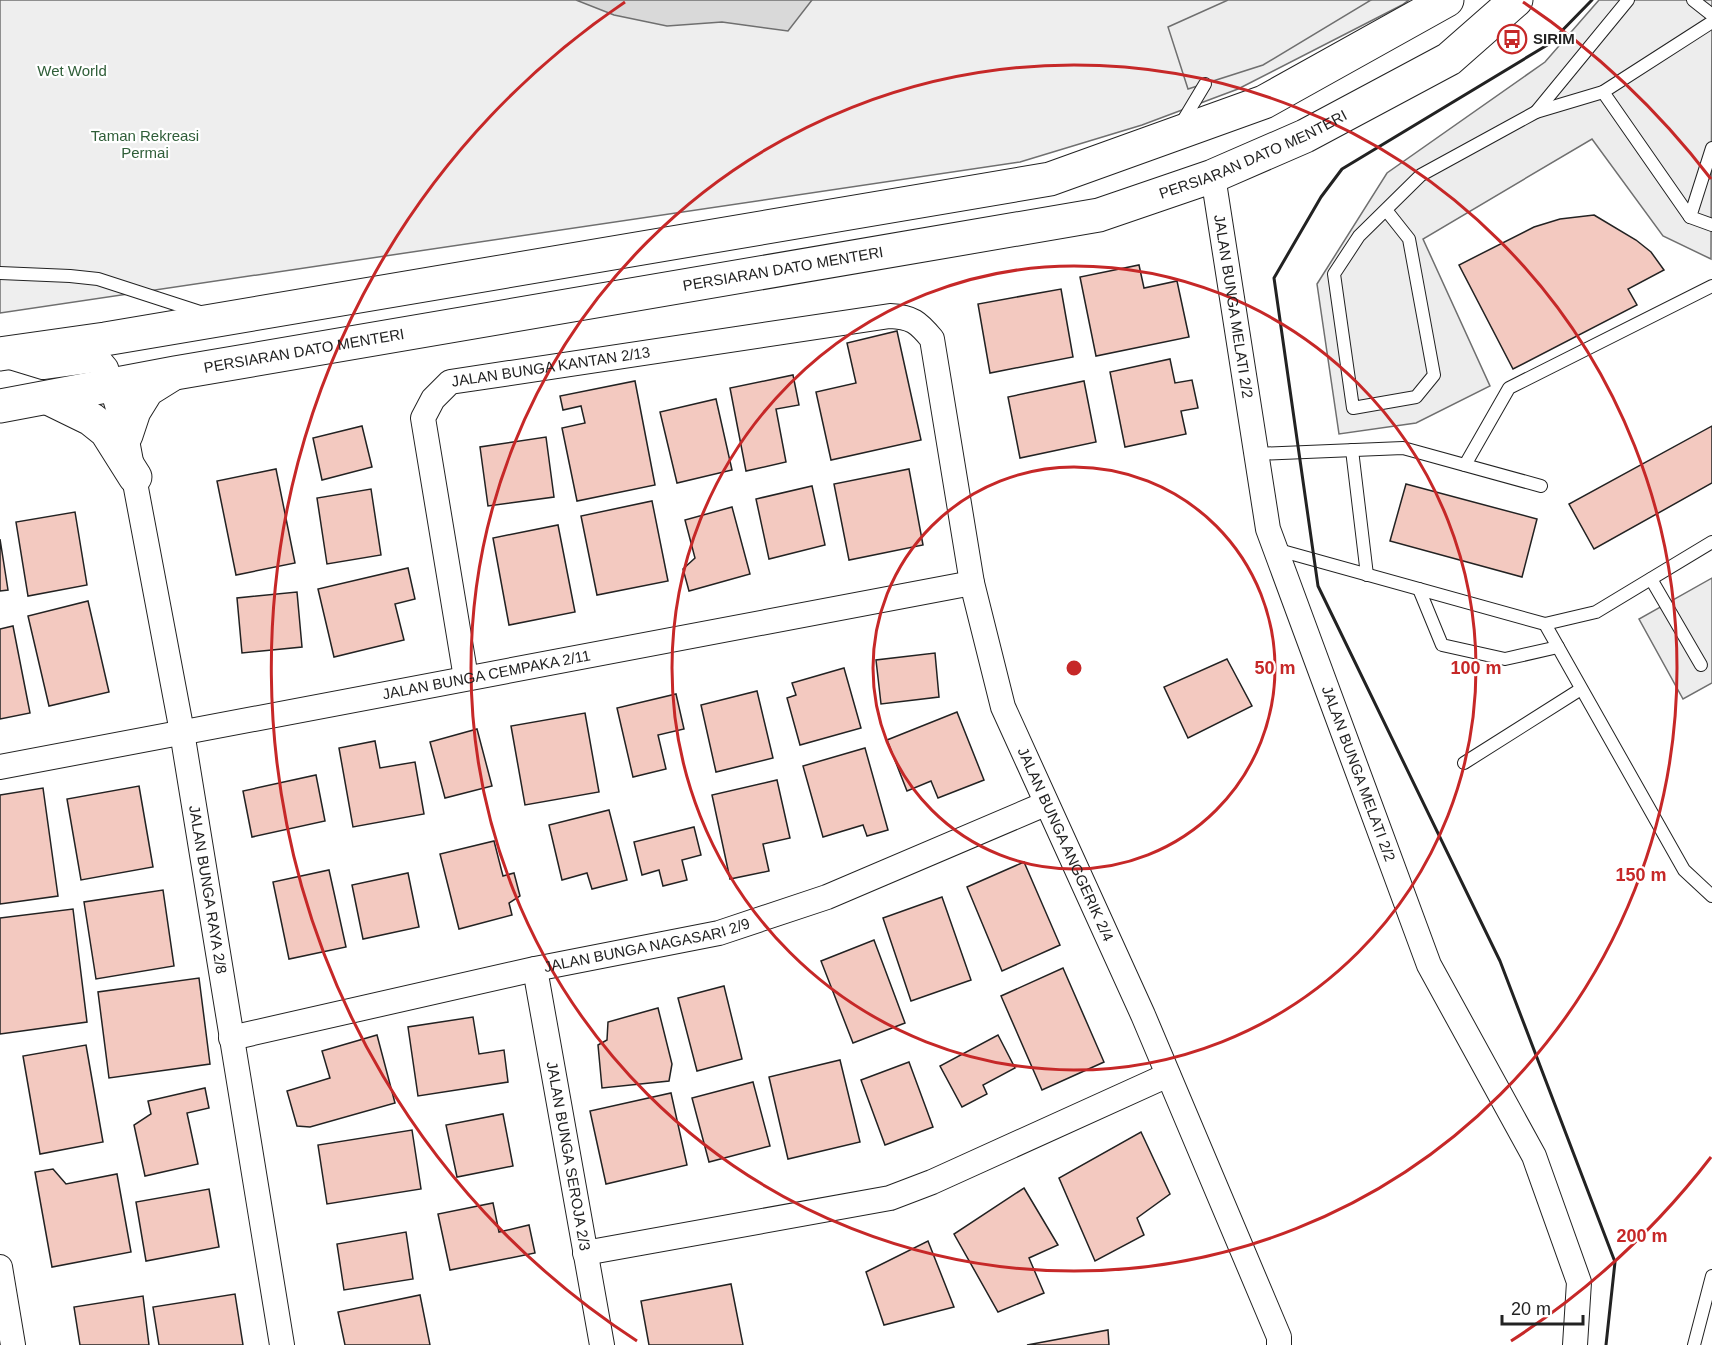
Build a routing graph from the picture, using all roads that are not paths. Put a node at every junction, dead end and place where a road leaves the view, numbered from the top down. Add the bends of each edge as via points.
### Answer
1 (1447, 0) edge
2 (1516, 0) edge
3 (1628, 0) edge
4 (1693, 0) edge
5 (1712, 15) edge
6 (1712, 22) edge
7 (1204, 84) dead end
8 (1603, 92) junction
9 (1536, 112) junction
10 (1177, 134) junction
11 (1712, 148) edge
12 (1213, 176) junction
13 (1386, 210) junction
14 (1690, 217) junction
15 (1712, 225) edge
16 (0, 273) edge
17 (1712, 286) edge
18 (225, 319) junction
19 (920, 325) joint
20 (1, 354) edge
21 (175, 373) junction
22 (112, 386) junction
23 (48, 399) junction
24 (0, 406) edge
25 (126, 435) junction
26 (1352, 450) junction
27 (1256, 454) junction
28 (1465, 465) junction
29 (135, 477) junction
30 (1541, 486) dead end
31 (1712, 542) edge
32 (1275, 549) junction
33 (1367, 575) junction
34 (1651, 579) junction
35 (972, 583) junction
36 (1419, 589) junction
37 (1545, 624) junction
38 (1558, 647) junction
39 (1701, 665) dead end
40 (466, 678) junction
41 (1581, 689) junction
42 (182, 732) junction
43 (1464, 763) dead end
44 (0, 767) edge
45 (1045, 804) junction
46 (1712, 896) edge
47 (535, 969) junction
48 (231, 1038) junction
49 (1168, 1075) junction
50 (585, 1252) junction
51 (0, 1267) edge
52 (1712, 1276) edge
53 (14, 1345) edge
54 (282, 1345) edge
55 (602, 1345) edge
56 (1279, 1345) edge
57 (1575, 1345) edge
58 (1694, 1345) edge

1 - 10 main road via 1264,102
2 - 12 main road, PERSIARAN DATO MENTERI via 1449,59 1305,136
3 - 9 lane
4 - 5 lane
6 - 8 lane
7 - 10 lane
8 - 9 lane
8 - 14 lane
9 - 13 lane via 1421,175
10 - 18 main road via 1050,179
11 - 14 lane
12 - 21 main road, PERSIARAN DATO MENTERI via 1099,215
12 - 27 street, JALAN BUNGA MELATI 2/2
13 - 13 lane via 1409,239 1434,375 1416,398 1353,408 1334,274 1359,236
14 - 15 lane
16 - 18 lane via 98,279
17 - 28 lane via 1509,388
18 - 20 main road
19 - 35 street, JALAN BUNGA ANGGERIK 2/4 via 932,339
19 - 40 street, JALAN BUNGA KANTAN 2/13 via 907,317 891,316 450,382 433,399 423,418
20 - 22 street, JALAN BUNGA RAYA 2/8 via 43,367 101,362
21 - 22 main road, PERSIARAN DATO MENTERI
21 - 25 main road via 147,390
22 - 23 main road, PERSIARAN DATO MENTERI
22 - 25 street, JALAN BUNGA RAYA 2/8
23 - 24 main road, PERSIARAN DATO MENTERI
23 - 29 main road via 91,418 106,431
25 - 29 street, JALAN BUNGA RAYA 2/8
26 - 27 lane
26 - 28 lane via 1402,448
26 - 33 lane
27 - 32 street, JALAN BUNGA MELATI 2/2
28 - 30 lane
29 - 42 street, JALAN BUNGA RAYA 2/8
31 - 34 lane
32 - 33 lane
32 - 57 street, JALAN BUNGA MELATI 2/2 via 1429,964 1534,1156 1579,1282
33 - 36 lane
34 - 37 lane via 1596,612
34 - 39 lane
35 - 40 street, JALAN BUNGA CEMPAKA 2/11
35 - 45 street, JALAN BUNGA ANGGERIK 2/4 via 1003,707
36 - 37 lane
36 - 38 lane via 1442,645 1505,659
37 - 38 lane
38 - 41 lane
40 - 42 street, JALAN BUNGA CEMPAKA 2/11
41 - 43 lane
41 - 46 lane via 1684,870
42 - 44 street, JALAN BUNGA CEMPAKA 2/11
42 - 48 street, JALAN BUNGA RAYA 2/8
45 - 47 street, JALAN BUNGA NAGASARI 2/9 via 827,897 719,933
45 - 49 street, JALAN BUNGA ANGGERIK 2/4
47 - 48 street, JALAN BUNGA NAGASARI 2/9
47 - 50 street, JALAN BUNGA SEROJA 2/3
48 - 54 street, JALAN BUNGA RAYA 2/8
49 - 50 street via 890,1198
49 - 56 street, JALAN BUNGA ANGGERIK 2/4 via 1279,1337
50 - 55 street, JALAN BUNGA SEROJA 2/3
51 - 53 street
52 - 58 lane

